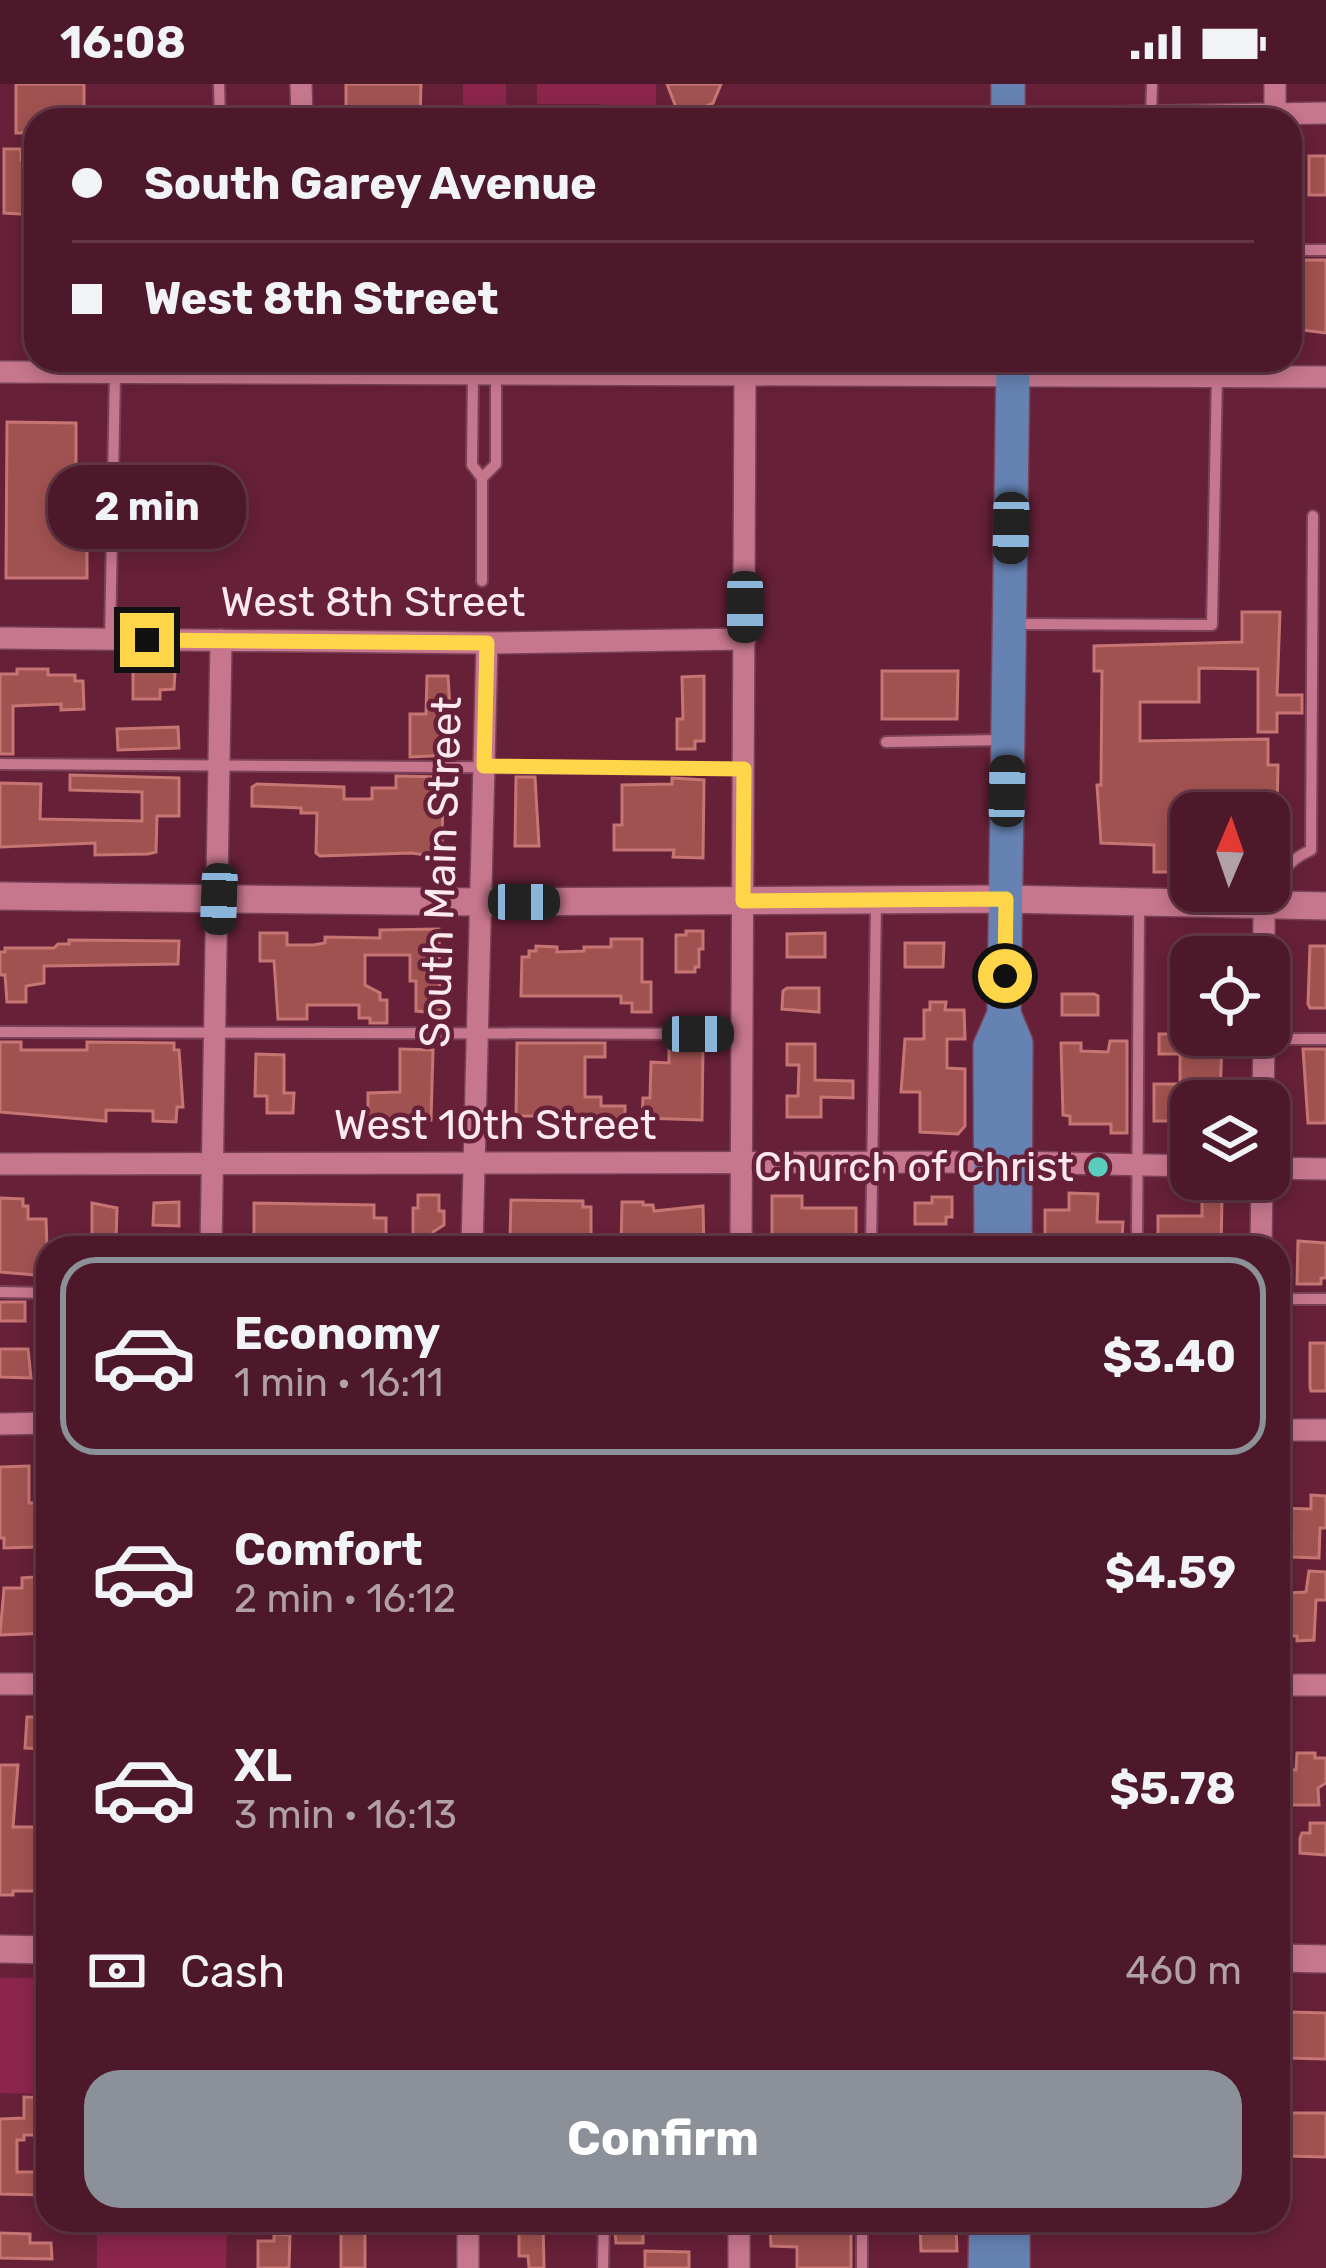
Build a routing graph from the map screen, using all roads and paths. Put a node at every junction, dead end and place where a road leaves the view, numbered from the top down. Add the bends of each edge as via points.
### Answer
1 (0, 372) edge
2 (472, 372) junction
3 (496, 372) junction
4 (782, 372) edge
5 (1013, 372) edge
6 (1178, 372) edge
7 (1243, 372) edge
8 (1294, 372) edge
9 (115, 373) junction
10 (745, 374) junction
11 (1217, 376) junction
12 (1326, 377) edge
13 (482, 478) junction
14 (1313, 516) dead end
15 (482, 581) dead end
16 (1311, 612) junction
17 (1326, 613) edge
18 (1010, 624) junction
19 (0, 638) edge
20 (110, 639) junction
21 (745, 639) junction
22 (221, 640) junction
23 (487, 643) junction
24 (1310, 724) junction
25 (1326, 724) edge
26 (1008, 740) junction
27 (886, 742) dead end
28 (0, 764) edge
29 (220, 766) junction
30 (484, 766) junction
31 (744, 769) junction
32 (1290, 860) edge
33 (0, 896) edge
34 (219, 899) junction
35 (1006, 899) junction
36 (876, 900) junction
37 (743, 901) junction
38 (481, 902) junction
39 (1139, 903) junction
40 (1170, 904) edge
41 (1290, 906) edge
42 (1326, 906) edge
43 (0, 1032) edge
44 (476, 1032) junction
45 (215, 1033) junction
46 (742, 1034) junction
47 (1290, 1038) edge
48 (1326, 1039) edge
49 (471, 1162) junction
50 (1003, 1162) junction
51 (871, 1163) junction
52 (0, 1164) edge
53 (741, 1164) junction
54 (211, 1165) junction
55 (1137, 1165) junction
56 (1170, 1166) edge
57 (1290, 1168) edge
58 (1326, 1169) edge
59 (1262, 1200) edge
60 (211, 1236) edge
61 (472, 1236) edge
62 (741, 1236) edge
63 (871, 1236) edge
64 (993, 1236) edge
65 (1013, 1236) edge
66 (1137, 1236) edge
67 (1262, 1236) edge
68 (0, 1292) edge
69 (36, 1293) edge
70 (1290, 1299) edge
71 (1326, 1299) edge
72 (36, 1423) edge
73 (0, 1424) edge
74 (1290, 1430) edge
75 (1326, 1430) edge
76 (0, 1684) edge
77 (36, 1684) edge
78 (1290, 1685) edge
79 (1326, 1685) edge
80 (0, 1949) edge
81 (36, 1950) edge
82 (1290, 1958) edge
83 (1326, 1959) edge
84 (468, 2232) edge
85 (604, 2232) edge
86 (740, 2232) edge
87 (862, 2232) edge
88 (986, 2232) edge
89 (1013, 2232) edge
90 (468, 2268) edge
91 (603, 2268) edge
92 (739, 2268) edge
93 (862, 2268) edge
94 (986, 2268) edge
95 (1013, 2268) edge

1 - 9 street
2 - 3 street
2 - 9 street
2 - 13 lane via 472,465
3 - 10 street
3 - 13 lane via 496,464
4 - 10 street
5 - 18 main road
6 - 11 street
7 - 11 street
8 - 12 street
9 - 20 lane
10 - 21 street
11 - 18 lane via 1212,625
13 - 15 lane
14 - 16 lane
16 - 17 lane
16 - 24 lane
18 - 26 main road
19 - 20 street, West 8th Street
20 - 22 street, West 8th Street
21 - 23 street, West 8th Street
21 - 31 street
22 - 23 street, West 8th Street
22 - 29 street
23 - 30 street, South Main Street
24 - 25 lane
24 - 32 lane via 1311,850
26 - 27 lane
26 - 35 main road
28 - 29 lane
29 - 30 lane
29 - 34 street
30 - 31 lane
30 - 38 street, South Main Street
31 - 37 street
33 - 34 street
34 - 38 street
34 - 45 street
35 - 36 street
35 - 39 street
35 - 50 main road via 1004,1014 1016,1043
36 - 37 street
36 - 51 lane
37 - 38 street
37 - 46 street
38 - 44 street, South Main Street
39 - 40 street
39 - 55 lane
41 - 42 street
43 - 45 lane
44 - 45 lane
44 - 46 lane
44 - 49 street, South Main Street
45 - 54 street
46 - 53 street
47 - 48 lane
49 - 53 street, West 10th Street
49 - 54 street, West 10th Street
49 - 61 street, South Main Street
50 - 51 street, West 10th Street
50 - 55 street, West 10th Street
50 - 64 main road
50 - 65 main road
51 - 53 street, West 10th Street
51 - 63 lane
52 - 54 street, West 10th Street
53 - 62 street
54 - 60 street
55 - 56 street, West 10th Street
55 - 66 lane
57 - 58 street
59 - 67 street
68 - 69 lane
70 - 71 lane
72 - 73 street
74 - 75 street
76 - 77 street
78 - 79 street
80 - 81 street
82 - 83 street
84 - 90 street
85 - 91 lane
86 - 92 street
87 - 93 lane
88 - 94 main road
89 - 95 main road

